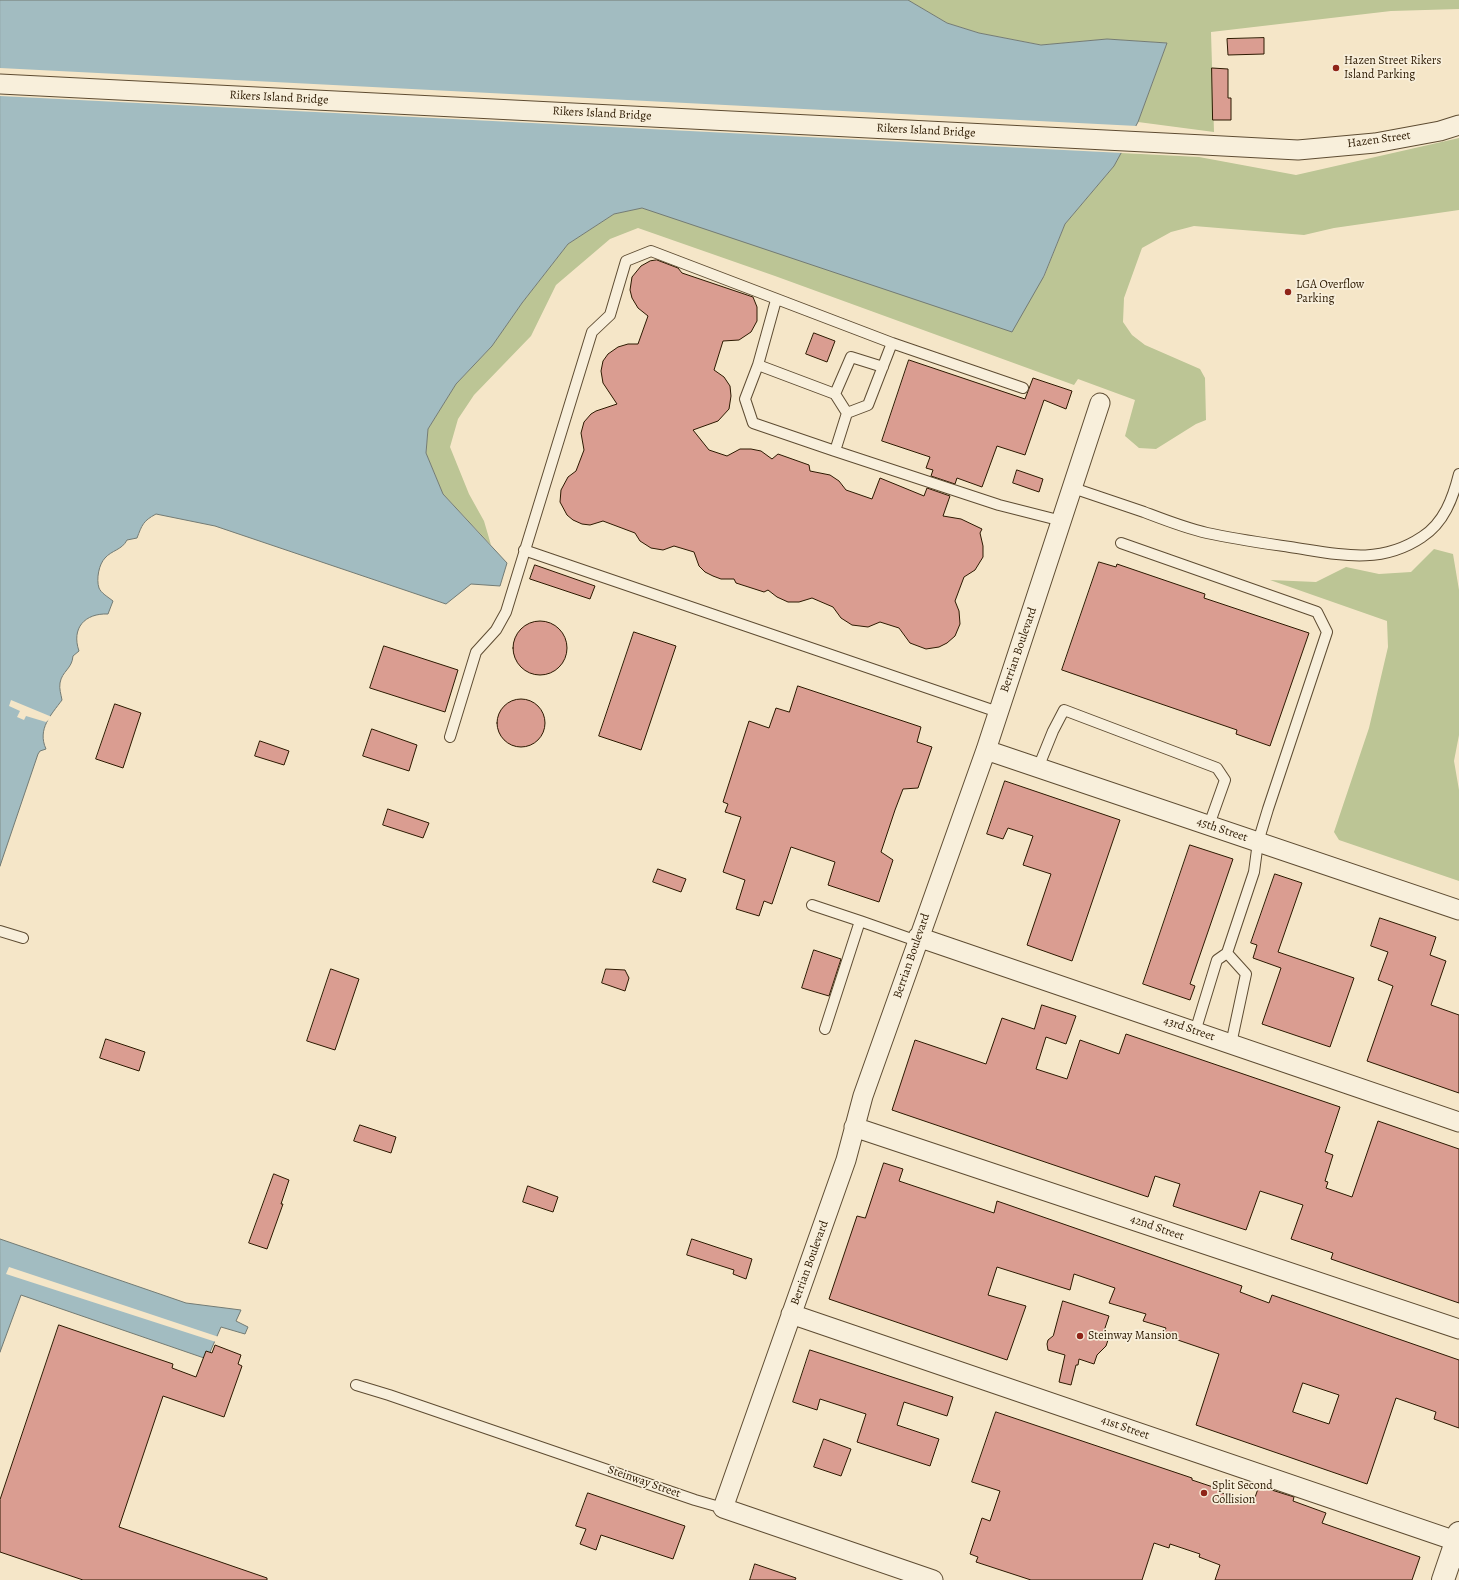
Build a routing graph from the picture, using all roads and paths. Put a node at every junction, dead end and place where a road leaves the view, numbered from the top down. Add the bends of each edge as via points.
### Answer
1 (0, 84) edge
2 (1459, 125) edge
3 (1298, 150) joint
4 (776, 300) junction
5 (892, 343) junction
6 (758, 365) junction
7 (882, 367) junction
8 (1023, 388) dead end
9 (835, 394) junction
10 (1100, 403) dead end
11 (846, 414) junction
12 (835, 451) junction
13 (1459, 474) edge
14 (1072, 488) junction
15 (1062, 521) junction
16 (1121, 543) dead end
17 (524, 550) junction
18 (998, 712) junction
19 (450, 737) dead end
20 (986, 750) junction
21 (1038, 768) junction
22 (1209, 825) junction
23 (1258, 842) junction
24 (812, 906) dead end
25 (1459, 910) edge
26 (860, 921) junction
27 (0, 931) edge
28 (23, 938) dead end
29 (918, 939) junction
30 (1227, 953) junction
31 (824, 1029) dead end
32 (1195, 1032) junction
33 (1231, 1044) junction
34 (1459, 1122) edge
35 (854, 1127) junction
36 (791, 1314) junction
37 (1459, 1329) edge
38 (356, 1385) dead end
39 (723, 1508) junction
40 (1458, 1539) edge
41 (933, 1580) edge
42 (1443, 1580) edge

1 - 3 street, Rikers Island Bridge
2 - 3 street, Hazen Street via 1375,143
4 - 5 lane
4 - 6 lane
4 - 17 lane via 652,252 626,261 610,315 592,332
5 - 7 lane
5 - 8 lane
6 - 9 lane
6 - 12 lane via 745,399 753,423
7 - 9 lane via 851,357
7 - 11 lane via 868,405
9 - 11 lane
10 - 14 street, Berrian Boulevard
11 - 12 lane
12 - 15 lane via 999,505
13 - 14 lane via 1447,508 1432,529 1401,548 1375,556 1336,554 1207,533
14 - 15 street, Berrian Boulevard
15 - 18 street, Berrian Boulevard
16 - 23 lane via 1317,612 1327,632
17 - 18 lane
17 - 19 lane via 506,612 496,630 476,652
18 - 20 street, Berrian Boulevard
20 - 21 street, 45th Street
20 - 29 street, Berrian Boulevard
21 - 22 street, 45th Street
21 - 22 lane via 1064,710 1217,768 1225,780
22 - 23 street, 45th Street
23 - 25 street, 45th Street
23 - 30 lane via 1254,872
24 - 26 lane
26 - 29 lane
26 - 31 lane
27 - 28 lane
29 - 32 street, 43rd Street
29 - 35 street, Berrian Boulevard
30 - 32 lane via 1217,960
30 - 33 lane via 1246,974
32 - 33 street, 43rd Street
33 - 34 street, 43rd Street
35 - 36 street, Berrian Boulevard via 846,1160
35 - 37 street, 42nd Street
36 - 39 street, Berrian Boulevard
36 - 40 street, 41st Street
38 - 39 lane, Steinway Street
39 - 41 street, Steinway Street
40 - 42 street

